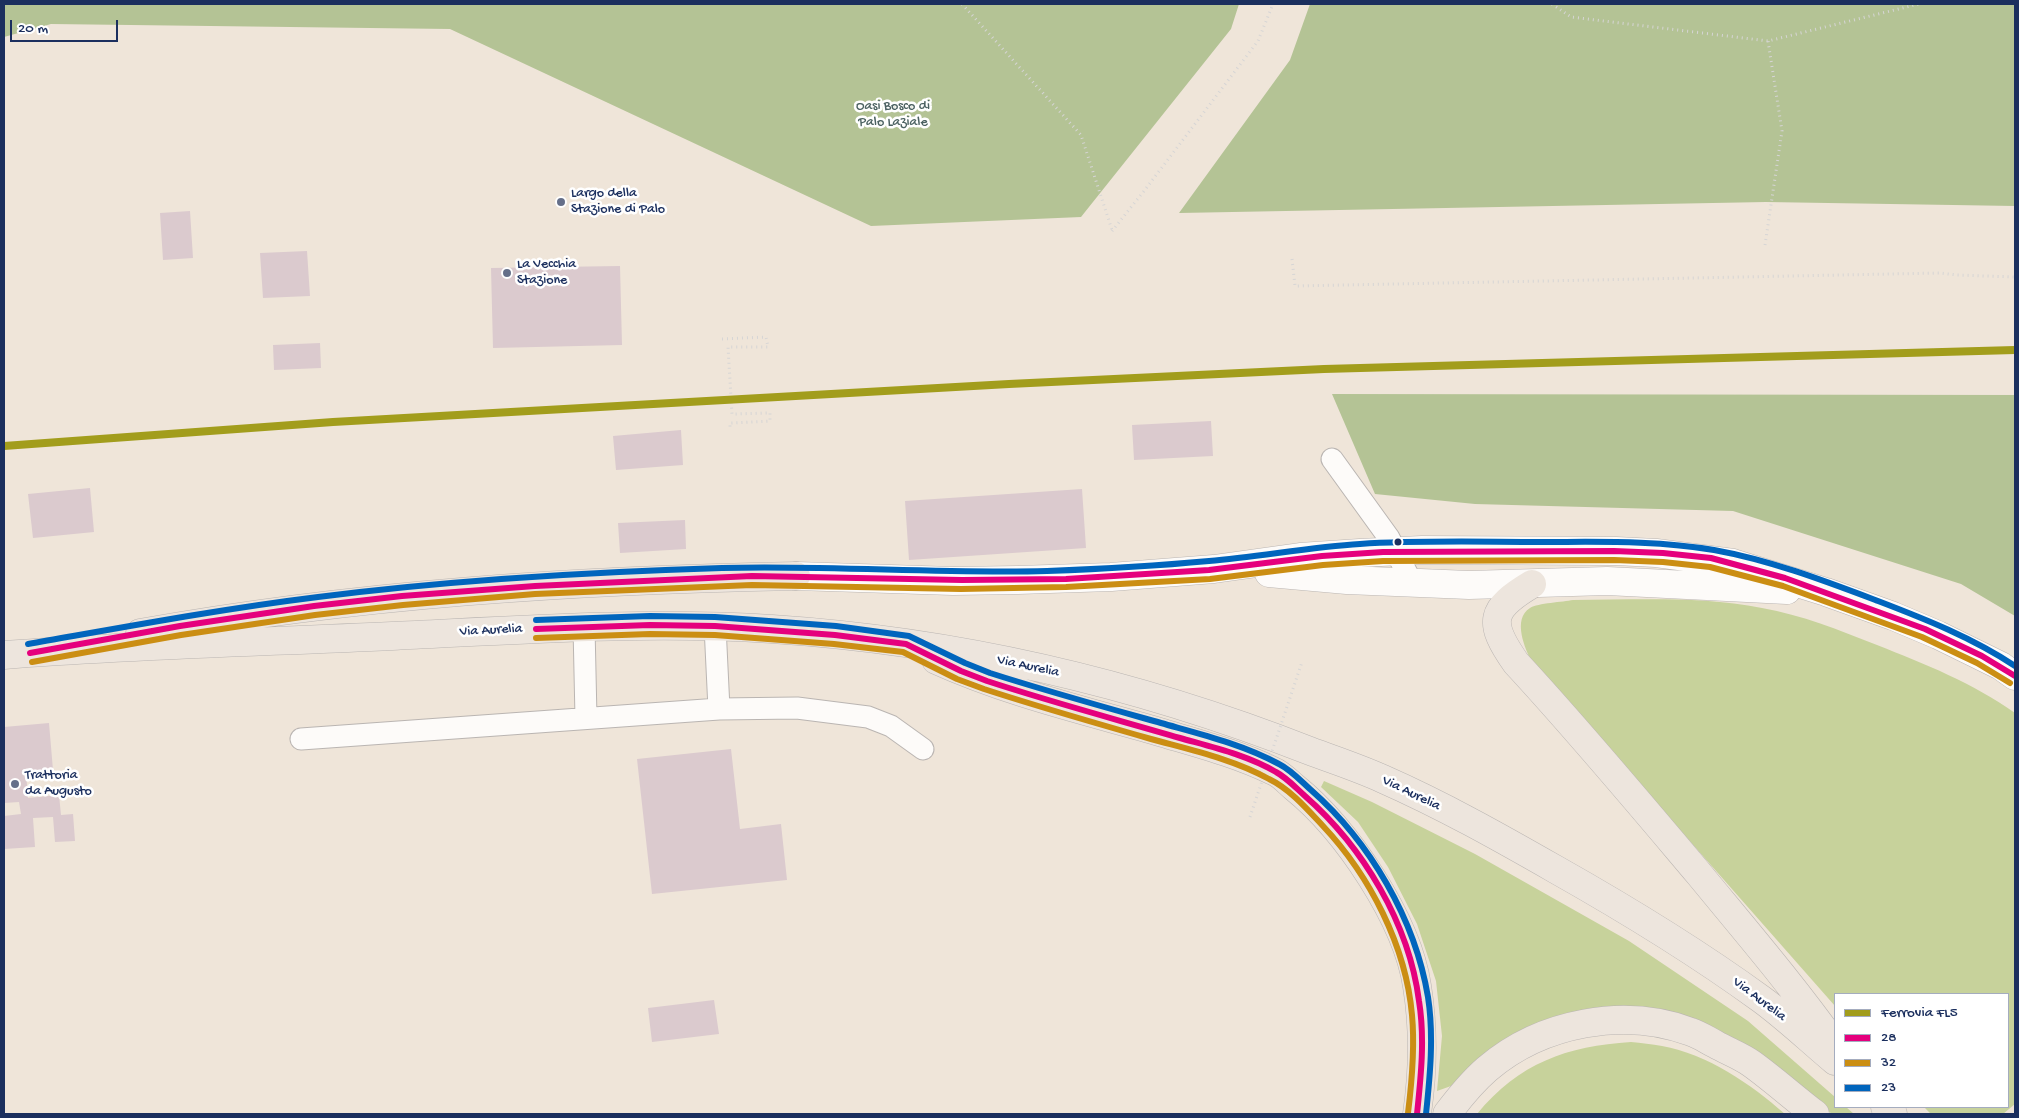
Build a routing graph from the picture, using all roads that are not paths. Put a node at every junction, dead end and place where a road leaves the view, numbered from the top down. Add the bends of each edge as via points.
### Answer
1 (1332, 459) dead end
2 (1396, 552) junction
3 (1214, 569) junction
4 (796, 576) joint
5 (1412, 583) junction
6 (1532, 584) junction
7 (1826, 592) junction
8 (715, 626) junction
9 (584, 627) junction
10 (906, 644) junction
11 (30, 653) junction
12 (4, 655) edge
13 (2015, 676) edge
14 (719, 710) junction
15 (586, 718) junction
16 (301, 738) dead end
17 (922, 750) dead end
18 (1834, 1044) edge
19 (1834, 1061) edge
20 (1417, 1114) edge
21 (1447, 1114) edge
22 (1814, 1114) edge

1 - 2 lane
2 - 3 street via 1300,558
2 - 5 lane
2 - 7 street via 1656,553 1733,563
3 - 4 street via 1018,580
3 - 5 street
4 - 11 main road via 544,585 402,596 266,613
5 - 6 street
6 - 7 street via 1607,581
6 - 18 main road via 1501,607 1496,621 1498,635 1506,650 1734,917 1818,1020
7 - 13 street via 1938,635
8 - 9 main road, Via Aurelia
8 - 10 main road, Via Aurelia
8 - 14 lane
9 - 11 main road, Via Aurelia
9 - 15 lane
10 - 19 main road, Via Aurelia via 1049,671 1184,706 1382,779 1494,835 1642,920 1764,1001
10 - 20 main road via 962,671 1017,691 1229,752 1276,772 1312,801 1342,834 1372,878 1410,958 1417,984 1422,1036
11 - 12 main road, Via Aurelia
14 - 15 lane
14 - 17 lane via 797,708 868,717 891,726
15 - 16 lane
21 - 22 main road via 1488,1067 1511,1052 1563,1029 1623,1019 1643,1020 1693,1032 1751,1063

